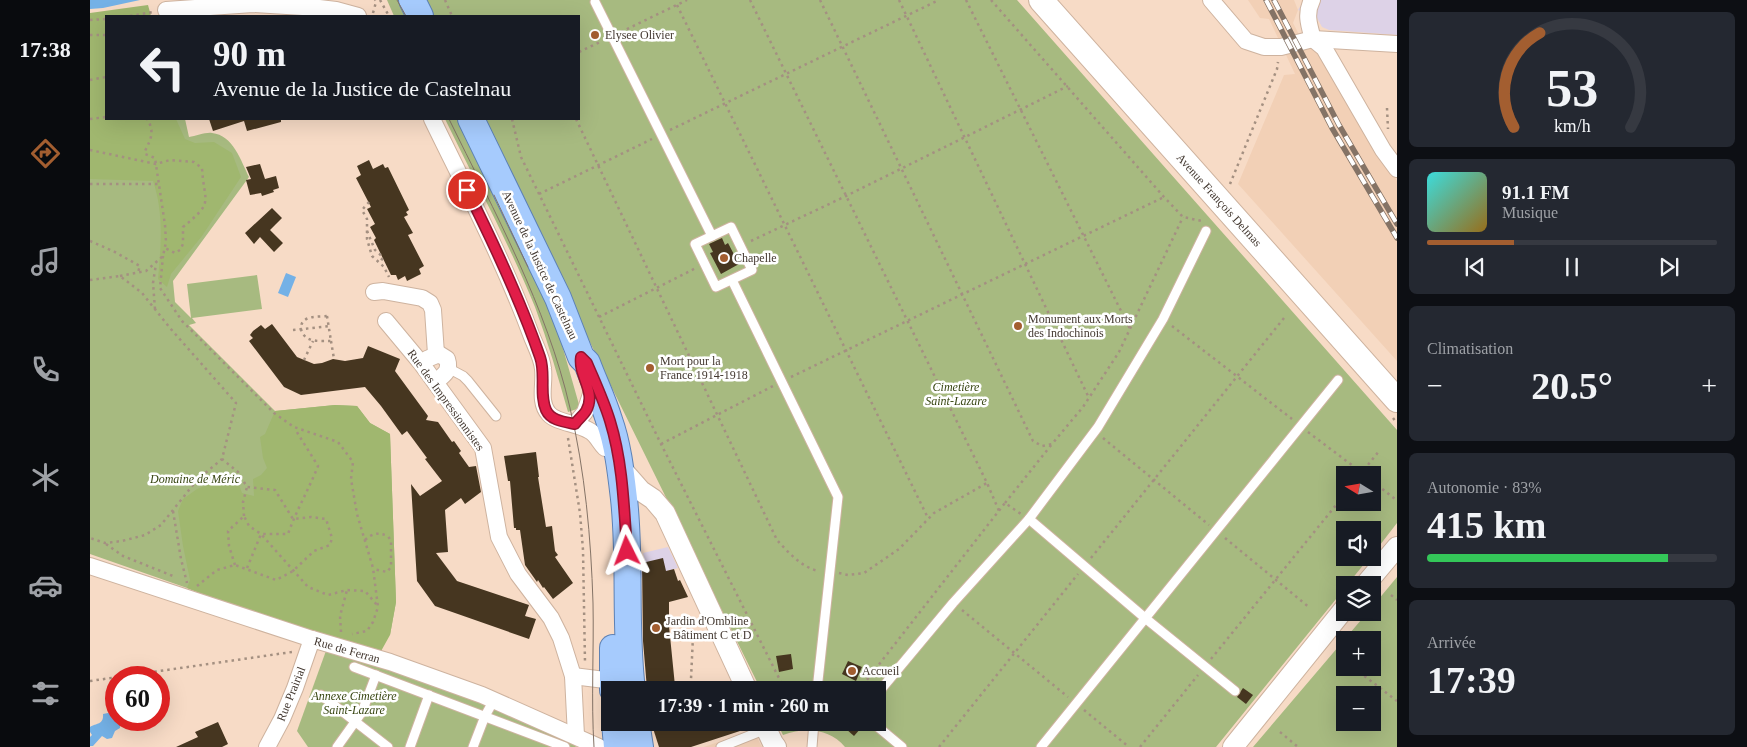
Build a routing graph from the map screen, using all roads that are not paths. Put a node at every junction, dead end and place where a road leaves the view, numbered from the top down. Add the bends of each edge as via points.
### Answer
1 (412, 0) edge
2 (1041, 0) edge
3 (1211, 0) edge
4 (1312, 0) edge
5 (595, 2) dead end
6 (166, 10) road end
7 (354, 15) edge
8 (420, 15) edge
9 (1313, 39) junction
10 (1397, 44) edge
11 (432, 120) edge
12 (471, 120) edge
13 (1397, 169) edge
14 (1206, 231) road end
15 (712, 236) junction
16 (732, 280) junction
17 (374, 292) dead end
18 (386, 321) dead end
19 (436, 354) junction
20 (581, 357) junction
21 (421, 363) junction
22 (448, 368) junction
23 (1338, 380) dead end
24 (435, 382) junction
25 (591, 394) junction
26 (1397, 400) edge
27 (496, 416) dead end
28 (571, 423) junction
29 (612, 457) junction
30 (1029, 519) junction
31 (1397, 547) edge
32 (90, 566) edge
33 (1373, 576) edge
34 (1145, 618) junction
35 (1336, 619) edge
36 (310, 645) junction
37 (354, 667) dead end
38 (376, 675) junction
39 (579, 676) junction
40 (620, 681) edge
41 (742, 681) edge
42 (818, 681) edge
43 (601, 682) edge
44 (886, 684) edge
45 (1235, 691) dead end
46 (429, 694) junction
47 (321, 695) dead end
48 (494, 700) junction
49 (485, 716) junction
50 (356, 722) junction
51 (616, 731) edge
52 (637, 731) edge
53 (754, 731) edge
54 (766, 731) edge
55 (813, 731) edge
56 (883, 731) edge
57 (570, 742) edge
58 (267, 747) edge
59 (337, 747) edge
60 (388, 747) edge
61 (410, 747) edge
62 (473, 747) edge
63 (599, 747) edge
64 (617, 747) edge
65 (640, 747) edge
66 (721, 747) edge
67 (776, 747) edge
68 (812, 747) edge
69 (902, 747) edge
70 (1041, 747) edge
71 (1233, 747) edge

1 - 8 main road
2 - 26 main road, Avenue François Delmas
3 - 9 street via 1246,40 1264,47 1281,47
4 - 9 street via 1308,7 1308,21
5 - 15 lane
6 - 7 street via 253,4 328,9
9 - 10 street
9 - 13 street via 1324,48
11 - 28 street via 521,306 543,369 545,409 558,420
12 - 20 main road, Avenue de la Justice de Castelnau via 558,298
14 - 30 lane via 1163,319 1095,431
15 - 16 lane via 695,244 716,287
15 - 16 lane via 731,227 752,270
16 - 42 lane via 838,497
17 - 19 street via 422,298 430,303
18 - 21 street, Rue des Impressionnistes
19 - 21 street
19 - 22 street via 448,359
20 - 25 main road, Avenue de la Justice de Castelnau via 580,365
20 - 29 main road, Avenue de la Justice de Castelnau via 587,363 610,421
21 - 24 street, Rue des Impressionnistes
22 - 24 street via 446,374
22 - 27 lane via 468,381
23 - 34 lane
24 - 39 street, Rue des Impressionnistes via 483,448 499,537 518,574 551,618
25 - 28 street via 585,412
25 - 29 main road, Avenue de la Justice de Castelnau
28 - 29 street via 596,435
29 - 40 main road, Avenue de la Justice de Castelnau via 624,509 627,551 627,647
29 - 41 street via 641,491 666,513 701,608
30 - 34 lane
30 - 44 lane via 953,603
31 - 33 street
32 - 36 street, Rue de Ferran
34 - 45 lane
34 - 70 lane
35 - 71 street
36 - 48 street, Rue de Ferran via 390,662
36 - 58 street, Rue Prairial via 282,719
37 - 38 lane
38 - 46 lane
38 - 50 lane
39 - 43 street
39 - 57 street, Rue des Impressionnistes
46 - 49 lane
46 - 61 lane
47 - 50 lane
48 - 49 lane
48 - 57 street, Rue de Ferran
49 - 57 lane
49 - 62 lane
50 - 59 lane
50 - 60 lane
51 - 64 main road
52 - 65 main road
53 - 66 lane
54 - 67 street
55 - 68 lane
56 - 69 lane
57 - 63 street, Rue de Ferran

